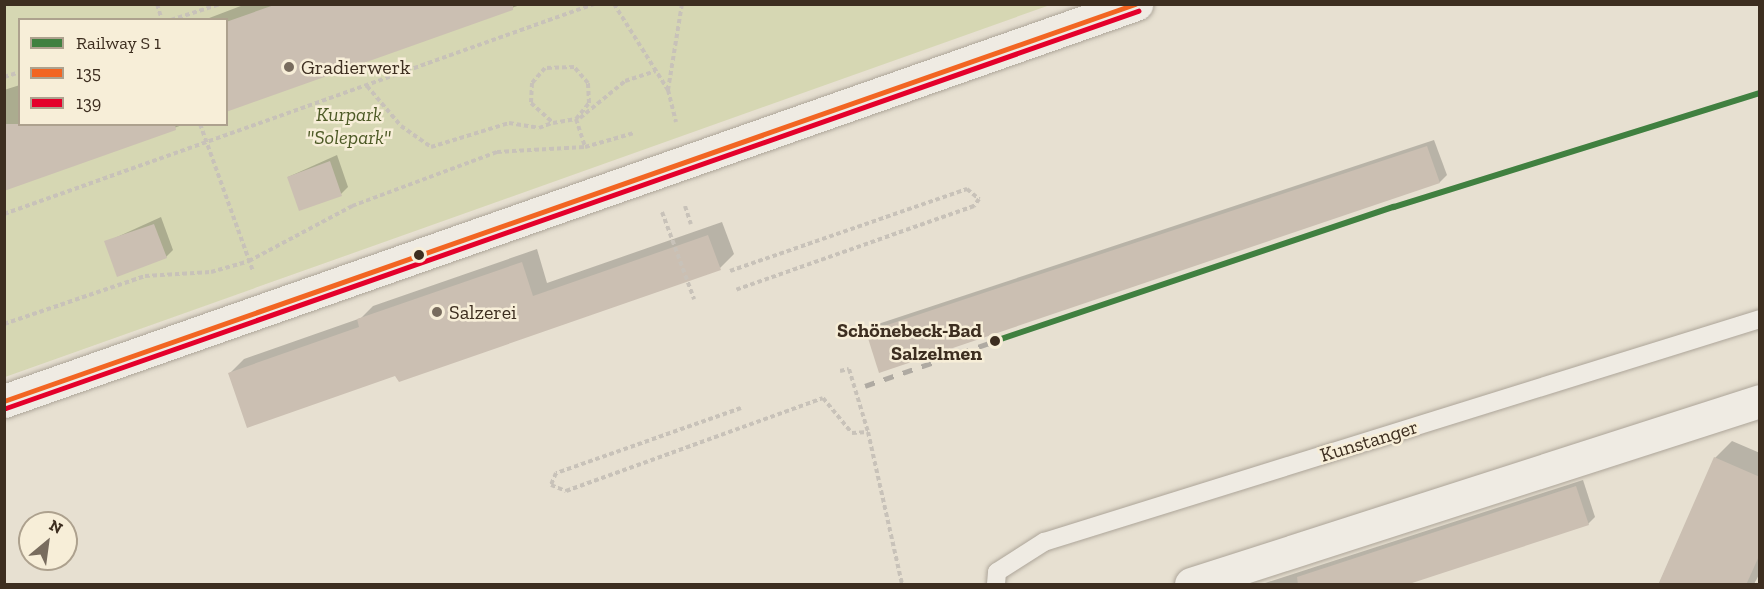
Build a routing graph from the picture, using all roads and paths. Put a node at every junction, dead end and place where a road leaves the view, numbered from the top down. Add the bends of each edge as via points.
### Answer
1 (220, 4) edge
2 (594, 4) edge
3 (614, 4) edge
4 (682, 4) edge
5 (1136, 4) edge
6 (177, 18) edge
7 (655, 71) junction
8 (367, 86) junction
9 (668, 90) junction
10 (576, 119) junction
11 (553, 123) junction
12 (665, 125) dead end
13 (201, 126) edge
14 (642, 131) dead end
15 (207, 144) junction
16 (585, 147) junction
17 (682, 197) dead end
18 (660, 205) dead end
19 (4, 214) edge
20 (691, 224) dead end
21 (249, 261) junction
22 (730, 271) dead end
23 (736, 290) dead end
24 (694, 299) dead end
25 (1760, 319) edge
26 (4, 324) edge
27 (840, 371) dead end
28 (4, 401) edge
29 (1760, 401) edge
30 (741, 408) dead end
31 (868, 432) junction
32 (902, 585) edge
33 (996, 585) edge
34 (1191, 585) edge

1 - 6 path
2 - 8 path
3 - 7 path
4 - 9 path
5 - 28 street
7 - 9 path
7 - 10 path via 625,81 602,105
8 - 11 path via 401,126 431,147 509,123 539,128
8 - 15 path
9 - 12 path via 677,122
10 - 11 path
10 - 11 path via 589,103 588,83 574,67 554,64 537,74 529,93 536,112
10 - 16 path
13 - 15 path
14 - 16 path
15 - 19 path
15 - 21 path
16 - 21 path via 497,152 352,206
17 - 20 path
18 - 24 path
21 - 26 path via 211,272 145,276
22 - 23 path via 967,189 979,199 974,206
25 - 33 lane, Kunstanger via 1044,542 997,572
27 - 31 path via 849,369
29 - 34 street
30 - 31 path via 556,473 551,485 566,491 823,398 852,433
31 - 32 path

